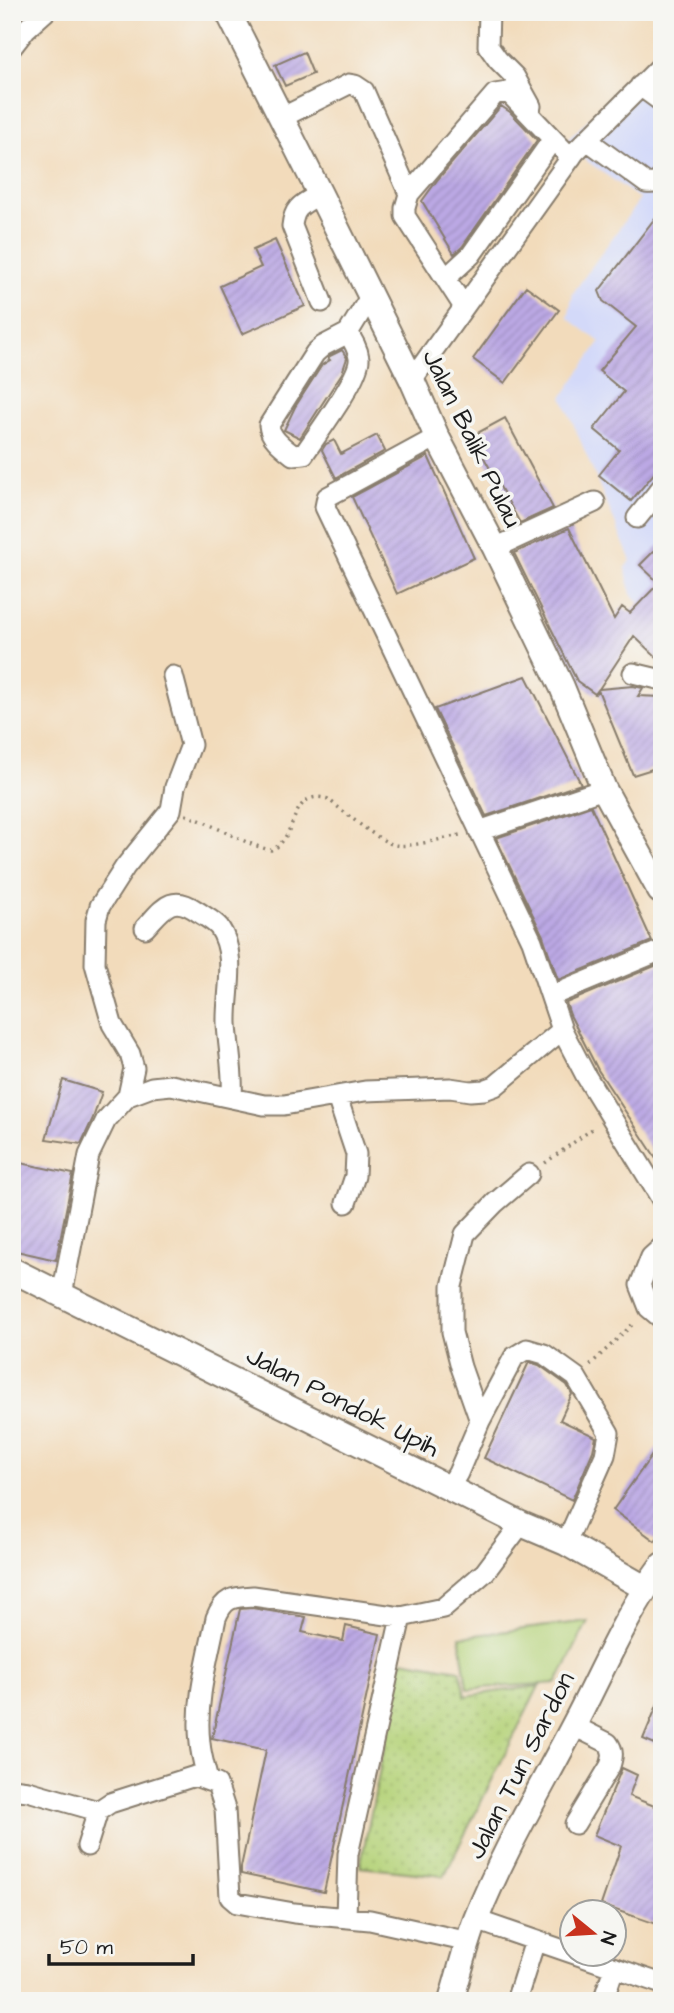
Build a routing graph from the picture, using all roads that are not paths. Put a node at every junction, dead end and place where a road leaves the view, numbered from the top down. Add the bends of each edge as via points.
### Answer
1 (45, 12) edge
2 (228, 12) edge
3 (489, 12) edge
4 (12, 47) edge
5 (662, 65) edge
6 (640, 86) junction
7 (662, 102) edge
8 (281, 118) junction
9 (535, 121) junction
10 (553, 139) junction
11 (587, 140) junction
12 (570, 158) junction
13 (662, 177) edge
14 (320, 194) junction
15 (409, 194) junction
16 (446, 278) junction
17 (370, 297) junction
18 (322, 302) dead end
19 (464, 307) junction
20 (348, 333) junction
21 (412, 380) junction
22 (437, 437) junction
23 (662, 487) edge
24 (596, 502) dead end
25 (637, 518) dead end
26 (495, 548) junction
27 (634, 673) dead end
28 (173, 677) dead end
29 (662, 680) edge
30 (604, 789) junction
31 (479, 831) junction
32 (661, 903) edge
33 (145, 928) dead end
34 (662, 950) edge
35 (551, 996) junction
36 (562, 1030) junction
37 (128, 1096) junction
38 (337, 1097) junction
39 (232, 1098) junction
40 (529, 1174) road end
41 (662, 1200) edge
42 (346, 1203) dead end
43 (662, 1247) edge
44 (12, 1270) edge
45 (62, 1295) junction
46 (656, 1313) edge
47 (480, 1421) junction
48 (449, 1488) junction
49 (521, 1524) junction
50 (566, 1543) junction
51 (662, 1565) edge
52 (653, 1592) edge
53 (401, 1617) junction
54 (574, 1726) junction
55 (208, 1781) junction
56 (12, 1789) edge
57 (99, 1811) junction
58 (575, 1824) dead end
59 (87, 1846) dead end
60 (346, 1917) junction
61 (472, 1931) junction
62 (535, 1941) junction
63 (558, 1949) edge
64 (614, 1968) joint
65 (662, 1984) edge
66 (451, 2001) edge
67 (516, 2001) edge
68 (603, 2001) edge

1 - 4 street
2 - 8 main road, Jalan Balik Pulau
3 - 9 street via 488,46 515,77
5 - 6 street
6 - 7 street
6 - 11 street
8 - 14 main road, Jalan Balik Pulau
8 - 15 street via 355,85 364,91
9 - 10 street
9 - 15 street via 508,92 495,94
10 - 12 street
10 - 16 street via 471,255
11 - 12 street
11 - 13 street via 646,183
12 - 19 street
14 - 17 main road, Jalan Balik Pulau
14 - 18 street via 297,209 292,226
15 - 16 street via 405,216
16 - 19 street
17 - 20 street
17 - 21 main road, Jalan Balik Pulau
19 - 21 street
20 - 20 street via 360,360 358,369 304,454 293,455 271,434 269,425 315,353
21 - 22 main road, Jalan Balik Pulau
22 - 26 main road, Jalan Balik Pulau
22 - 31 street via 327,497 325,507
23 - 25 street
24 - 26 street
26 - 30 main road, Jalan Balik Pulau via 562,687
27 - 29 street
28 - 37 street via 191,745 171,810 125,867 96,920 95,964 113,1024 134,1068
30 - 31 street
30 - 32 main road, Jalan Balik Pulau
31 - 35 street via 532,940
33 - 39 street via 166,906 177,902 218,926 226,944 231,982 227,1020
34 - 35 street
35 - 36 street
36 - 38 street via 495,1086 484,1090 365,1091
36 - 41 street
37 - 39 street via 171,1085
37 - 45 street via 106,1120 89,1156
38 - 39 street via 284,1105
38 - 42 street via 356,1154
40 - 47 street via 465,1234 452,1286 452,1332
43 - 46 street via 651,1257 640,1284
44 - 45 main road, Jalan Pondok Upih
45 - 48 main road, Jalan Pondok Upih
47 - 48 street
47 - 50 street via 514,1357 527,1349 544,1354 576,1377 609,1433 606,1455
48 - 49 main road, Jalan Pondok Upih
49 - 50 main road, Jalan Pondok Upih
49 - 53 street via 485,1572 443,1608
50 - 52 main road, Jalan Pondok Upih
51 - 52 main road, Jalan Tun Sardon
52 - 54 main road, Jalan Tun Sardon
53 - 55 street via 253,1596 225,1602 216,1618 200,1714 200,1744
53 - 60 street via 348,1854
54 - 58 street via 608,1743 613,1756
54 - 61 main road, Jalan Tun Sardon via 540,1785
55 - 57 street via 195,1776 110,1803
55 - 60 street via 217,1784 225,1809 230,1897 237,1903 294,1913
56 - 57 street
57 - 59 street
60 - 61 street
61 - 62 street
61 - 66 main road, Jalan Tun Sardon
62 - 63 street
62 - 67 street
64 - 65 street
64 - 68 street

